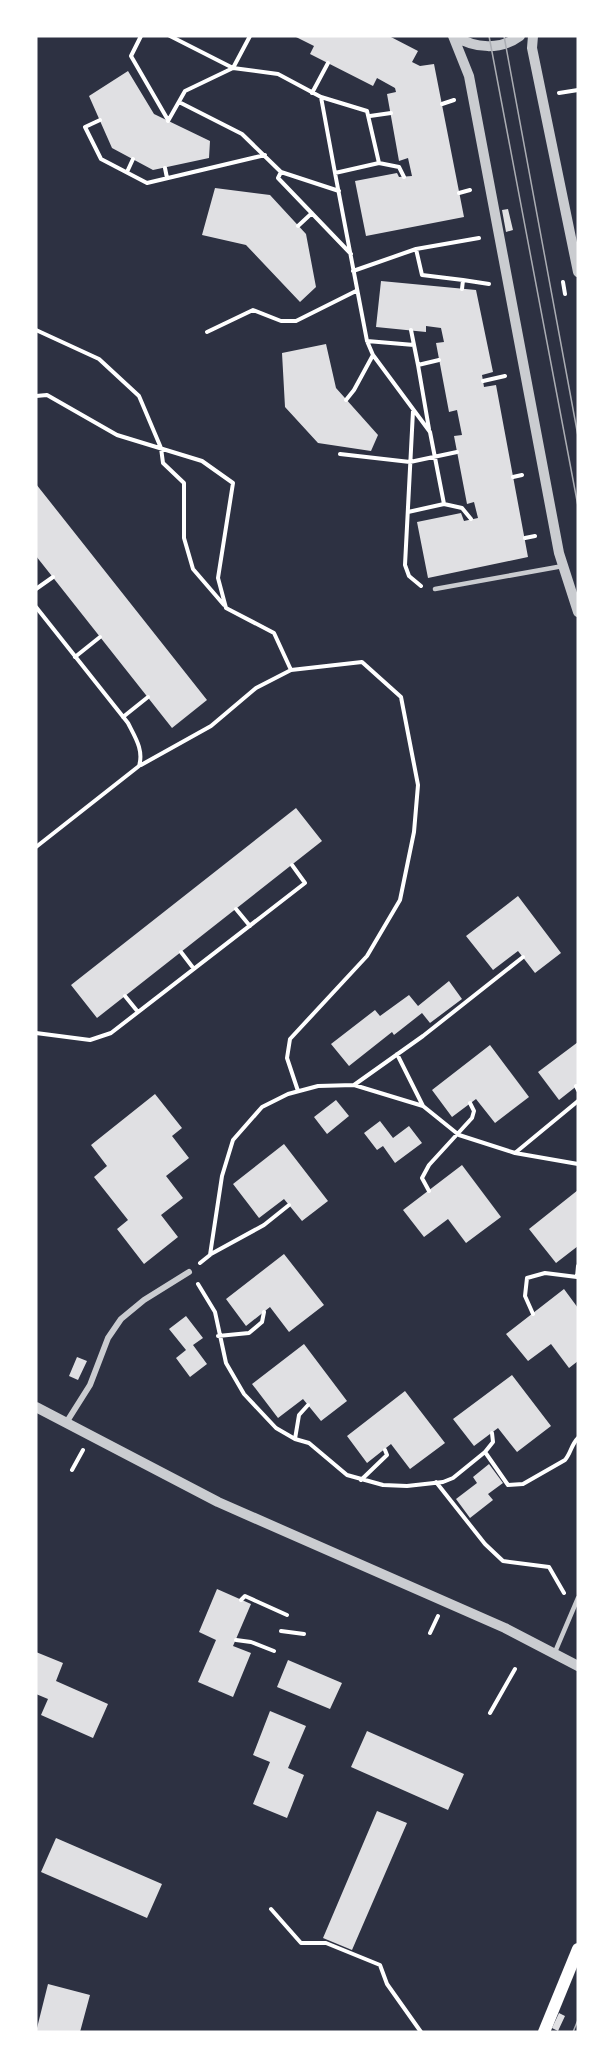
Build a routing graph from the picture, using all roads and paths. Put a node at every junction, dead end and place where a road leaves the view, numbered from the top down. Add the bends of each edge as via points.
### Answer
1 (141, 36) edge
2 (170, 36) edge
3 (250, 36) edge
4 (454, 36) edge
5 (520, 36) edge
6 (533, 36) edge
7 (328, 63) dead end
8 (233, 68) junction
9 (578, 90) edge
10 (312, 93) junction
11 (560, 93) dead end
12 (321, 97) junction
13 (454, 100) dead end
14 (179, 102) junction
15 (442, 104) dead end
16 (391, 113) dead end
17 (370, 116) junction
18 (100, 120) dead end
19 (265, 155) junction
20 (133, 159) dead end
21 (379, 163) junction
22 (165, 168) dead end
23 (127, 172) junction
24 (281, 172) junction
25 (335, 173) junction
26 (404, 177) dead end
27 (167, 178) junction
28 (470, 190) dead end
29 (339, 191) junction
30 (459, 193) dead end
31 (312, 213) junction
32 (298, 226) dead end
33 (479, 238) dead end
34 (416, 249) junction
35 (351, 255) junction
36 (353, 271) junction
37 (578, 272) edge
38 (463, 280) junction
39 (489, 284) dead end
40 (462, 289) dead end
41 (356, 291) junction
42 (36, 330) edge
43 (411, 330) dead end
44 (207, 332) dead end
45 (367, 341) junction
46 (414, 345) junction
47 (372, 355) junction
48 (439, 360) dead end
49 (418, 365) junction
50 (505, 376) dead end
51 (483, 381) dead end
52 (36, 396) edge
53 (346, 400) dead end
54 (413, 410) junction
55 (430, 432) junction
56 (161, 448) junction
57 (457, 452) dead end
58 (340, 454) dead end
59 (436, 457) junction
60 (410, 462) junction
61 (522, 475) dead end
62 (513, 477) dead end
63 (444, 504) junction
64 (408, 512) junction
65 (471, 519) dead end
66 (535, 536) dead end
67 (525, 538) dead end
68 (563, 566) junction
69 (53, 577) dead end
70 (36, 589) edge
71 (435, 590) joint
72 (36, 607) edge
73 (226, 608) junction
74 (578, 612) edge
75 (100, 637) dead end
76 (75, 657) junction
77 (291, 670) junction
78 (148, 697) dead end
79 (123, 717) junction
80 (139, 766) junction
81 (36, 847) edge
82 (292, 866) dead end
83 (236, 909) dead end
84 (250, 926) junction
85 (181, 952) dead end
86 (523, 957) dead end
87 (194, 969) junction
88 (125, 996) dead end
89 (138, 1012) junction
90 (36, 1033) edge
91 (397, 1054) junction
92 (354, 1084) junction
93 (298, 1092) junction
94 (578, 1101) edge
95 (470, 1103) dead end
96 (423, 1106) junction
97 (459, 1135) junction
98 (515, 1153) junction
99 (578, 1164) edge
100 (429, 1191) dead end
101 (290, 1205) dead end
102 (210, 1254) junction
103 (578, 1266) edge
104 (189, 1272) junction
105 (577, 1277) edge
106 (264, 1312) dead end
107 (532, 1314) dead end
108 (218, 1336) junction
109 (308, 1405) dead end
110 (36, 1407) edge
111 (66, 1423) junction
112 (492, 1433) dead end
113 (578, 1438) edge
114 (295, 1439) junction
115 (385, 1450) dead end
116 (485, 1452) junction
117 (361, 1480) junction
118 (436, 1482) junction
119 (241, 1600) dead end
120 (577, 1601) edge
121 (287, 1615) dead end
122 (281, 1631) dead end
123 (304, 1634) dead end
124 (236, 1640) dead end
125 (274, 1651) dead end
126 (554, 1655) junction
127 (578, 1666) edge
128 (515, 1669) dead end
129 (490, 1713) dead end
130 (271, 1910) dead end
131 (578, 1949) edge
132 (421, 2032) edge
133 (544, 2032) edge

1 - 14 path via 131,56 168,121
2 - 8 path
3 - 8 path
4 - 5 street via 471,44 491,46
4 - 68 street via 469,76
6 - 37 street via 532,48
7 - 10 path
8 - 10 path via 278,74
8 - 14 path via 185,91
9 - 11 path
10 - 12 path
12 - 17 path via 367,111
12 - 25 path
13 - 15 path
14 - 19 path via 242,134
16 - 17 path
17 - 21 path
18 - 23 path via 85,127 101,159
19 - 24 path
19 - 27 path
20 - 23 path
21 - 25 path
21 - 26 path via 399,167
22 - 27 path
23 - 27 path via 147,183
24 - 29 path
24 - 31 path via 278,178
25 - 29 path
28 - 30 path
29 - 35 path
31 - 32 path
31 - 35 path
33 - 34 path
34 - 36 path
34 - 38 path via 422,275
35 - 36 path
36 - 41 path
38 - 39 path
38 - 40 path
41 - 44 path via 296,321 281,321 253,310
41 - 45 path
42 - 56 path via 99,359 139,396
43 - 46 path
45 - 46 path
45 - 47 path
46 - 49 path
47 - 53 path
47 - 54 path
48 - 49 path
49 - 55 path
50 - 51 path
52 - 56 path via 48,395 117,435
54 - 55 path
54 - 60 path
55 - 59 path
56 - 73 path via 163,463 184,483 184,538 193,568
56 - 73 path via 202,461 233,483 218,578
57 - 59 path
58 - 60 path
59 - 60 path
59 - 63 path
60 - 64 path
61 - 62 path
63 - 64 path
63 - 65 path via 462,508
64 - 71 path via 407,570 425,590
66 - 67 path
68 - 71 lane
68 - 74 street
69 - 70 path
72 - 76 path
73 - 77 path via 274,633
75 - 76 path
76 - 79 path
77 - 80 path via 256,688 211,726
77 - 93 path via 362,662 401,697 418,785 414,832 400,900 367,956 290,1039 287,1058
78 - 79 path
79 - 80 path via 138,742
80 - 81 path
82 - 84 path via 305,883
83 - 84 path
84 - 87 path
85 - 87 path
86 - 91 path
87 - 89 path
88 - 89 path
89 - 90 path via 111,1034 90,1040
91 - 92 path
91 - 96 path
92 - 93 path via 318,1086
92 - 96 path
93 - 102 path via 262,1107 233,1140 222,1176
94 - 98 path
95 - 97 path via 472,1118
96 - 97 path
97 - 98 path
97 - 100 path via 429,1165 422,1178
98 - 99 path
101 - 102 path via 264,1225
102 - 104 path
103 - 105 path
104 - 108 path via 210,1302
104 - 111 street via 120,1319 108,1338 90,1385
105 - 107 path via 545,1273 527,1278 525,1296
106 - 108 path via 262,1322 249,1333
108 - 114 path via 226,1363 244,1394 276,1428
109 - 114 path via 298,1415
110 - 111 street
111 - 126 street via 218,1502 505,1628
112 - 116 path via 493,1442
113 - 116 path via 565,1460 523,1484 508,1485
114 - 117 path via 309,1443 347,1475
115 - 117 path via 387,1455
116 - 118 path via 453,1478
117 - 118 path via 407,1486
118 - 120 path via 503,1561 549,1567 562,1592
119 - 121 path via 245,1596
120 - 126 lane
122 - 123 path
124 - 125 path
126 - 127 street
128 - 129 path
130 - 132 path via 301,1943 326,1943 380,1965 387,1984
131 - 133 main road

